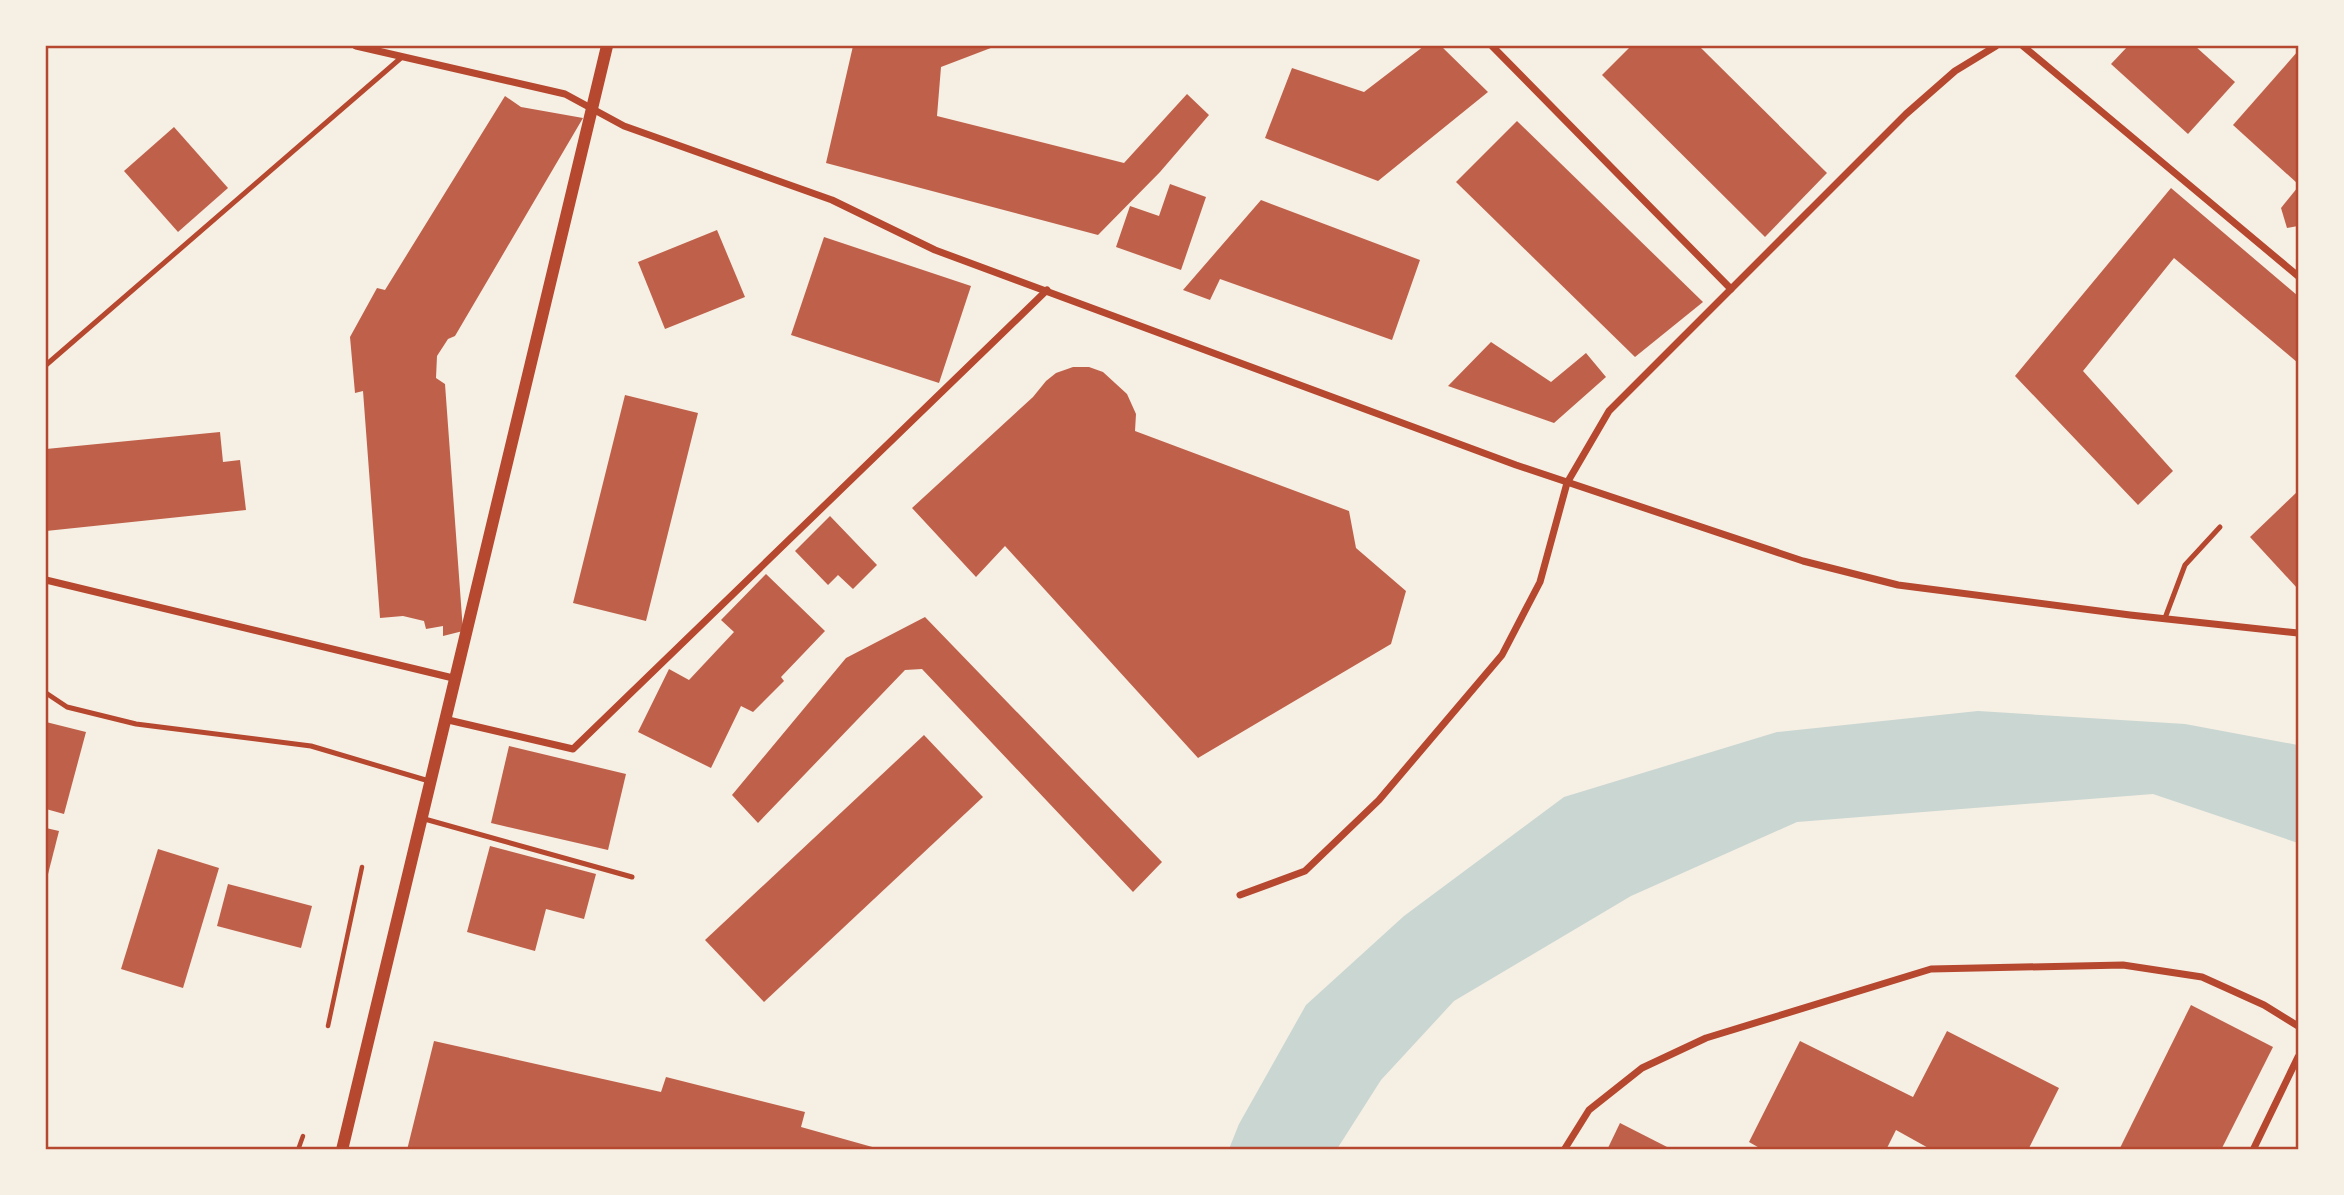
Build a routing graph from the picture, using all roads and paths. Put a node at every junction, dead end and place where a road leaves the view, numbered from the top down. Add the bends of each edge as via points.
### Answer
1 (356, 46) edge
2 (607, 46) edge
3 (1492, 46) edge
4 (1996, 46) edge
5 (2023, 46) edge
6 (402, 57) junction
7 (592, 110) junction
8 (2298, 276) edge
9 (1731, 289) junction
10 (1047, 290) junction
11 (46, 365) edge
12 (1567, 483) junction
13 (2220, 527) dead end
14 (46, 580) edge
15 (2165, 618) junction
16 (2298, 633) edge
17 (453, 678) junction
18 (46, 693) edge
19 (444, 719) junction
20 (429, 781) junction
21 (421, 818) junction
22 (362, 867) dead end
23 (632, 877) dead end
24 (1240, 895) dead end
25 (328, 1026) dead end
26 (2298, 1026) edge
27 (2298, 1057) edge
28 (303, 1136) dead end
29 (298, 1150) edge
30 (342, 1150) edge
31 (1564, 1150) edge
32 (2253, 1150) edge

1 - 6 street
2 - 7 street
3 - 9 street
4 - 9 street via 1955,71 1906,114
5 - 8 street
6 - 7 street via 565,94
6 - 11 lane
7 - 10 street via 648,135 832,200 936,250
7 - 17 street
9 - 12 street via 1609,411
10 - 12 street
10 - 19 street via 573,749
12 - 15 street via 1803,561 1898,585
12 - 24 street via 1540,582 1502,655 1379,800 1305,871
13 - 15 lane via 2185,565
14 - 17 street
15 - 16 street
17 - 19 street
18 - 20 lane via 67,707 136,724 311,746
19 - 20 street
20 - 21 street
21 - 23 lane
21 - 30 street
22 - 25 path
26 - 31 street via 2202,977 2123,965 1931,969 1706,1038 1642,1068 1590,1110
27 - 32 street
28 - 29 path

